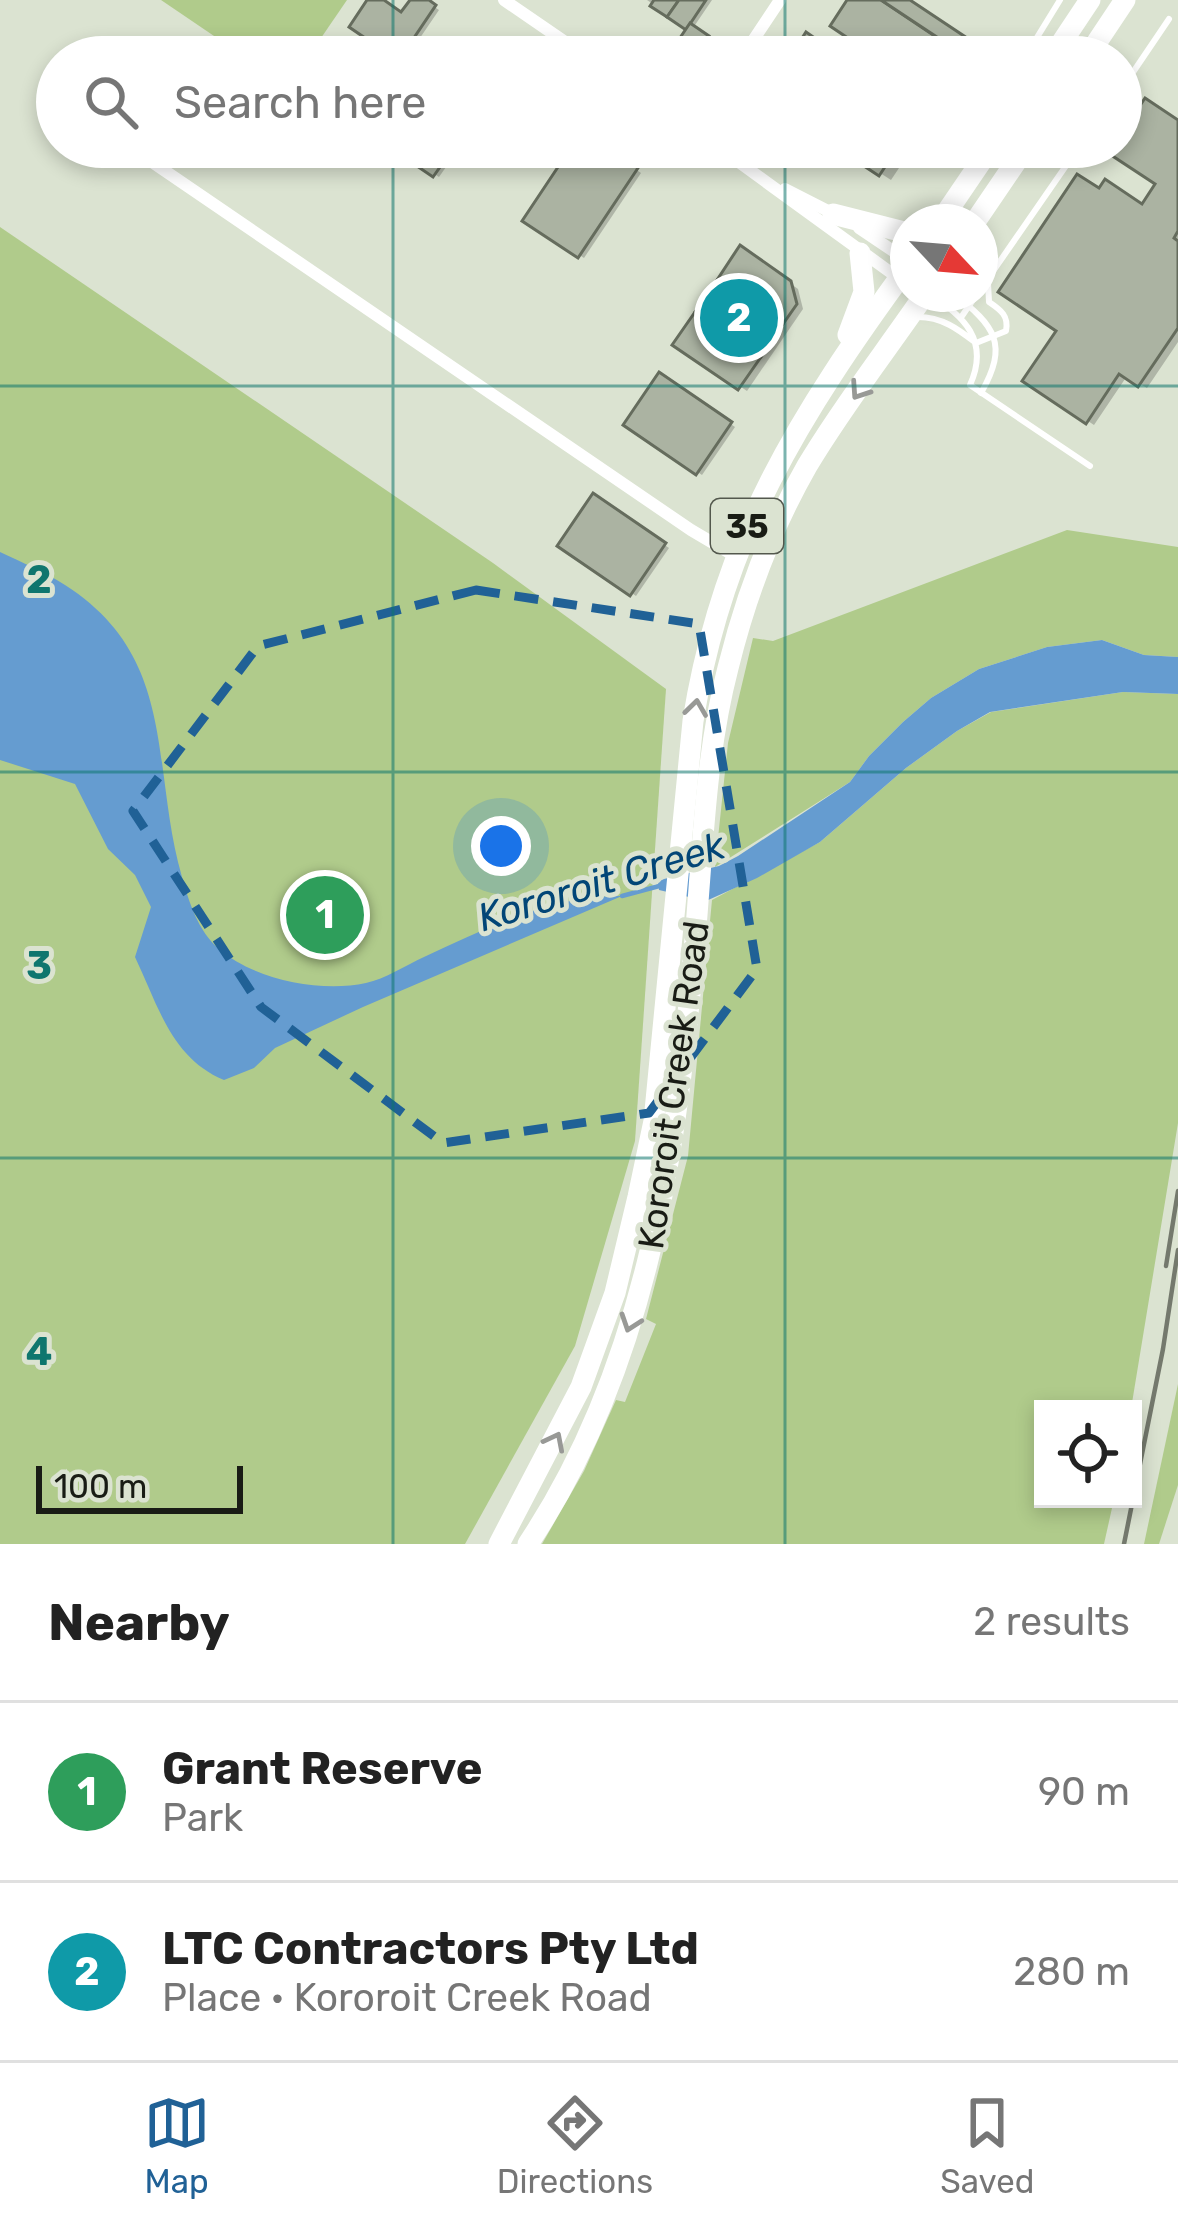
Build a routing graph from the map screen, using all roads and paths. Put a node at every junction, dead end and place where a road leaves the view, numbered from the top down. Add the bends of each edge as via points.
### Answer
1 (504, 0) edge
2 (780, 0) edge
3 (1060, 0) edge
4 (1090, 0) edge
5 (1125, 0) edge
6 (1169, 19) dead end
7 (556, 36) edge
8 (756, 36) edge
9 (1036, 36) edge
10 (1066, 36) edge
11 (1101, 36) edge
12 (1142, 59) edge
13 (161, 168) edge
14 (749, 168) edge
15 (977, 168) edge
16 (1012, 168) edge
17 (1065, 168) edge
18 (758, 174) junction
19 (952, 204) edge
20 (987, 204) edge
21 (833, 214) junction
22 (890, 228) edge
23 (860, 253) junction
24 (890, 259) edge
25 (998, 264) edge
26 (890, 265) edge
27 (890, 294) edge
28 (998, 307) edge
29 (913, 312) edge
30 (955, 312) edge
31 (965, 312) edge
32 (975, 312) edge
33 (962, 316) junction
34 (909, 318) junction
35 (996, 338) junction
36 (976, 343) junction
37 (825, 385) junction
38 (981, 393) junction
39 (1090, 466) dead end
40 (735, 556) junction
41 (694, 825) junction
42 (499, 1544) edge
43 (528, 1544) edge

1 - 7 street
2 - 8 street
3 - 9 lane
4 - 10 main road
5 - 11 main road
6 - 12 lane
13 - 40 street
14 - 18 street
15 - 19 main road
16 - 20 main road
17 - 25 lane
18 - 21 street
18 - 23 street
21 - 22 main road
21 - 24 street
23 - 26 street
23 - 37 main road via 864,292
27 - 37 main road, Kororoit Creek Road / 35
28 - 35 lane via 1007,325
29 - 34 main road, Kororoit Creek Road / 35
30 - 33 lane
31 - 33 lane
32 - 35 lane
33 - 36 lane
34 - 36 lane via 940,320
34 -> 41 main road, Kororoit Creek Road / 35 via 806,468 768,545 727,669
35 - 36 lane
35 - 38 lane via 995,365
36 - 38 lane via 970,385
37 - 40 main road, Kororoit Creek Road / 35
38 - 39 lane
41 -> 40 main road, Kororoit Creek Road / 35 via 704,657
42 -> 41 main road, Kororoit Creek Road / 35 via 581,1387 615,1293 654,1121
41 -> 43 main road, Kororoit Creek Road / 35 via 690,1002 672,1150 643,1285 605,1394

